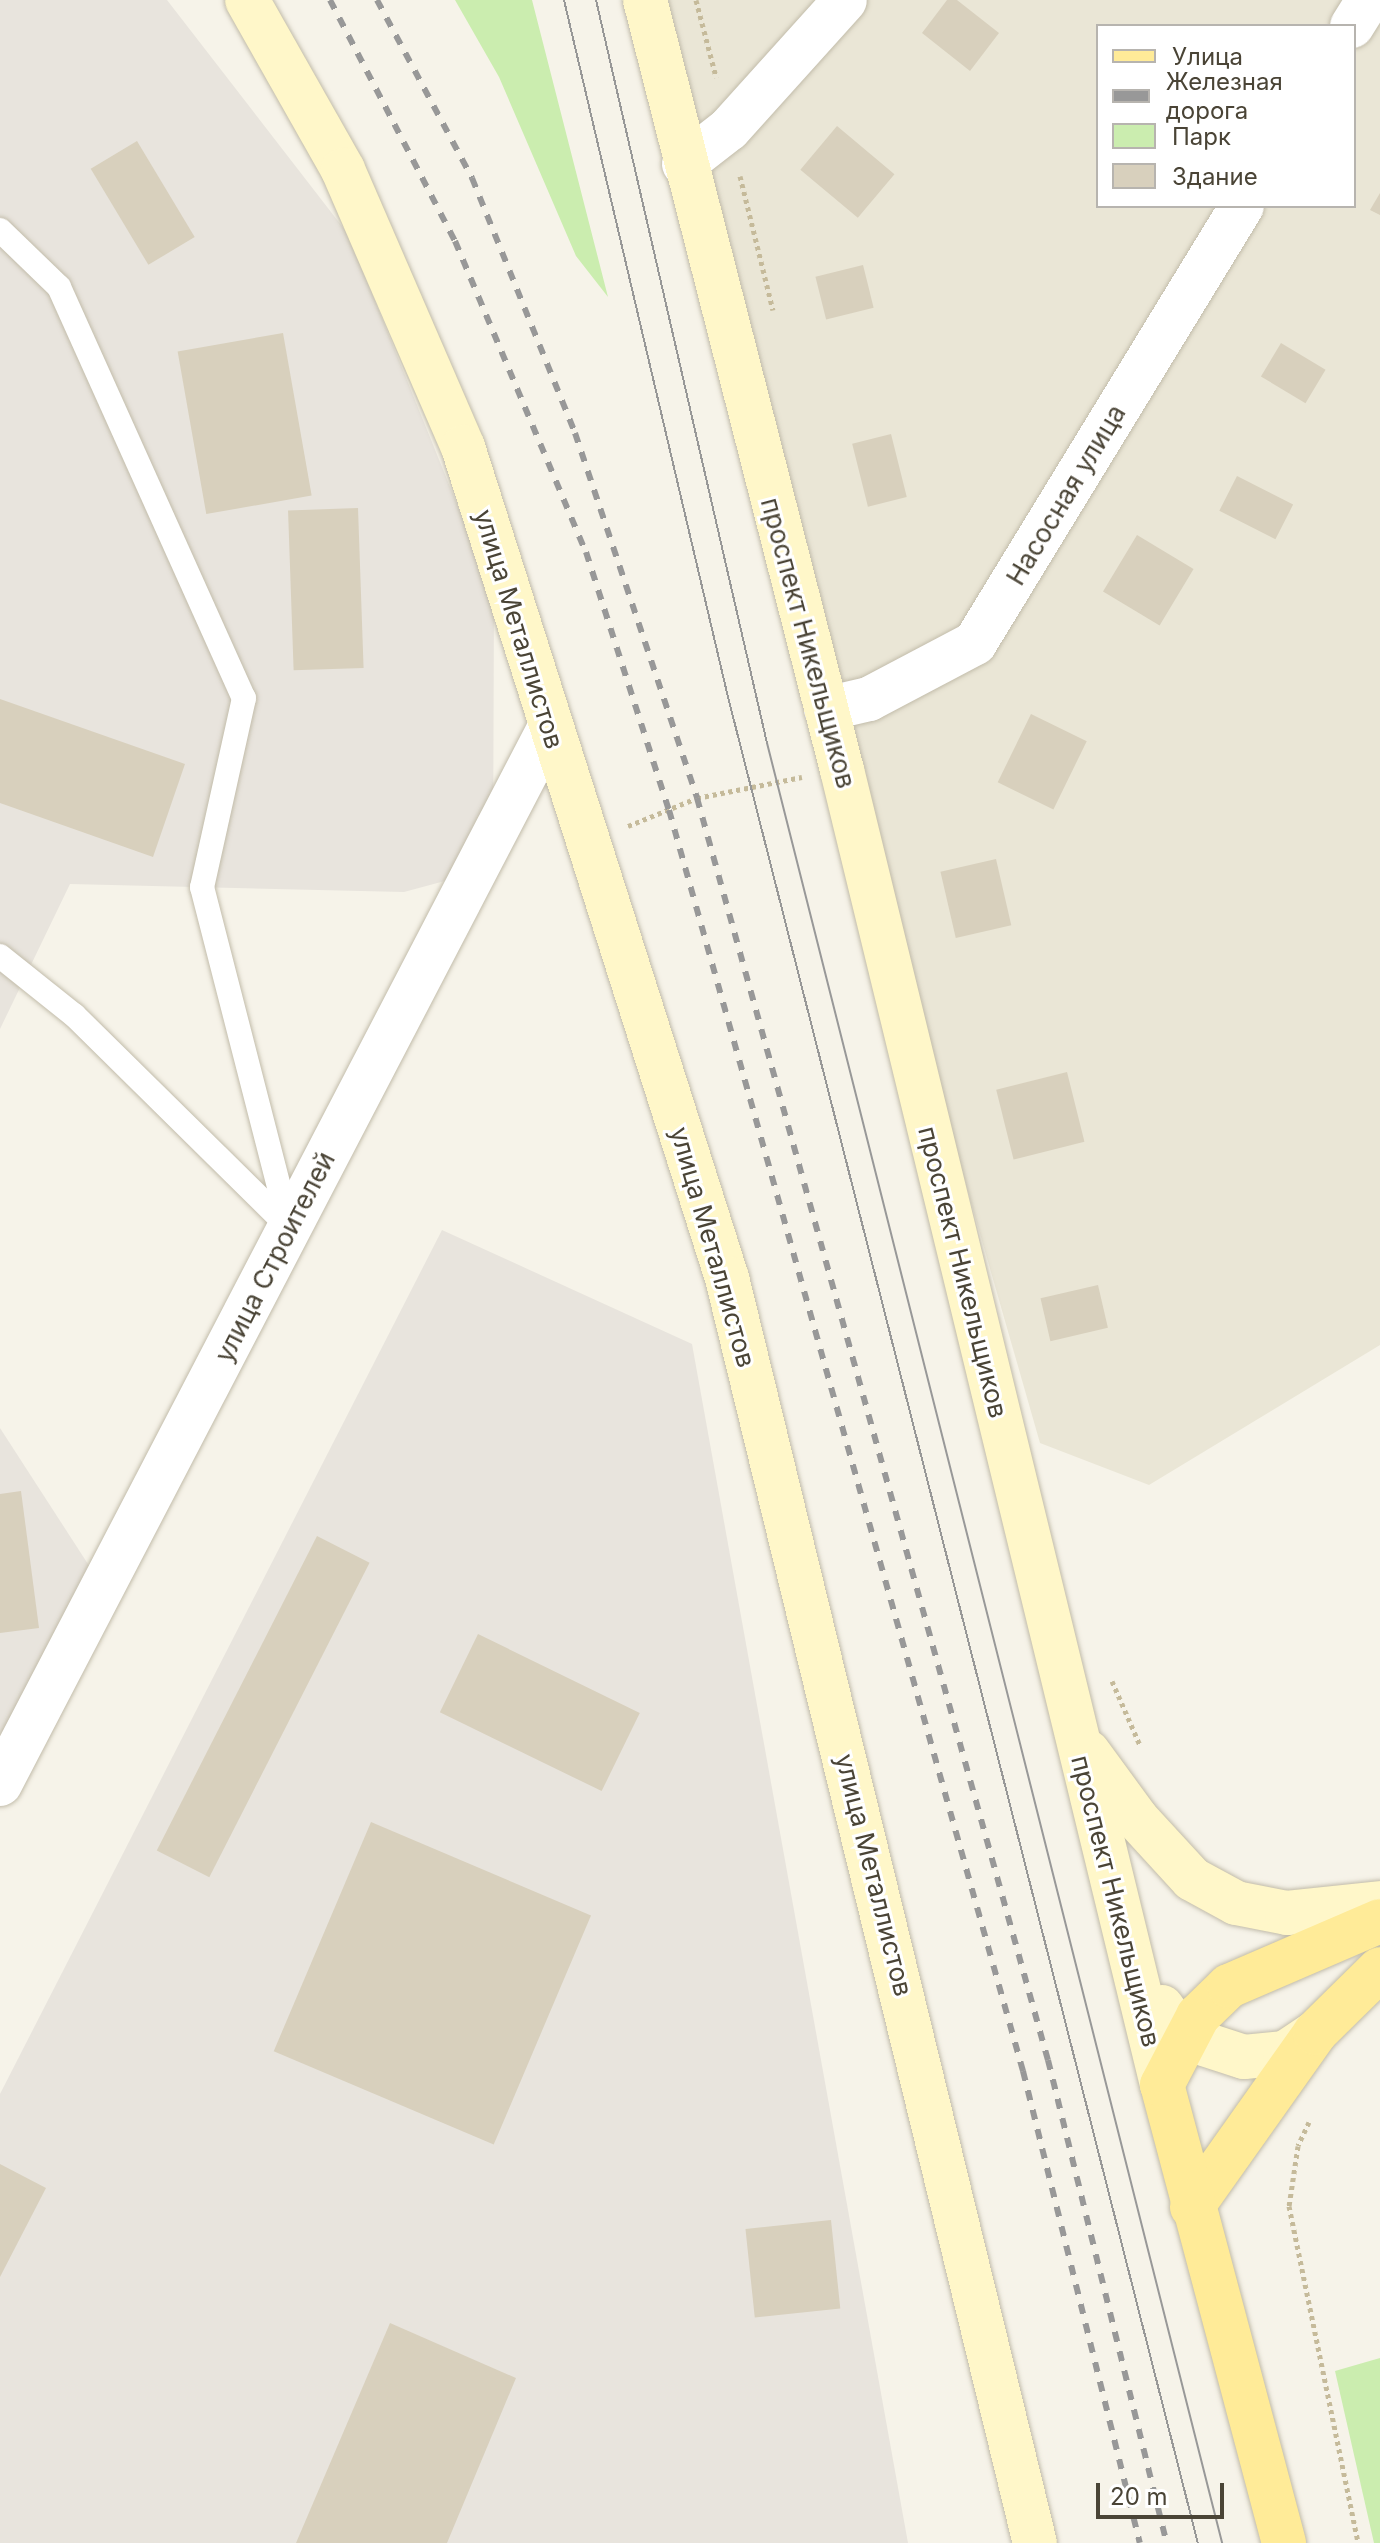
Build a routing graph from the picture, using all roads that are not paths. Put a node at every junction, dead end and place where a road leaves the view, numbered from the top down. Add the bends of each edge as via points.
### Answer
1 (247, 0) edge
2 (645, 0) edge
3 (845, 0) edge
4 (1368, 0) edge
5 (1353, 24) edge
6 (684, 164) junction
7 (1241, 208) edge
8 (0, 230) edge
9 (826, 709) junction
10 (549, 729) junction
11 (0, 956) edge
12 (290, 1228) junction
13 (1075, 1734) junction
14 (0, 1784) edge
15 (1380, 1903) edge
16 (1380, 1921) edge
17 (1130, 1958) junction
18 (1380, 1969) edge
19 (1187, 2033) junction
20 (1315, 2033) junction
21 (1162, 2085) junction
22 (1192, 2207) junction
23 (1035, 2543) edge
24 (1284, 2543) edge

1 - 10 main road, улица Металлистов via 343,170 463,447
2 - 6 main road, проспект Никельщиков
3 - 6 street via 729,129
4 - 5 street
6 - 9 main road, проспект Никельщиков
7 - 9 street, Насосная улица via 975,643 869,699
8 - 12 lane via 59,287 244,698 202,887
9 - 13 main road, проспект Никельщиков
10 - 12 street, улица Строителей
10 - 23 main road, улица Металлистов via 727,1278
11 - 12 lane via 74,1015
12 - 14 street, улица Строителей
13 - 15 main road via 1137,1819 1192,1879 1236,1903 1287,1913
13 - 17 main road, проспект Никельщиков
16 - 19 main road via 1229,1986
17 - 19 main road via 1173,2023
17 - 21 main road, проспект Никельщиков
18 - 20 main road
19 - 20 main road via 1223,2053 1264,2058 1285,2053
19 - 21 main road
20 - 22 main road
21 - 22 main road, проспект Никельщиков
22 - 24 main road, проспект Никельщиков

